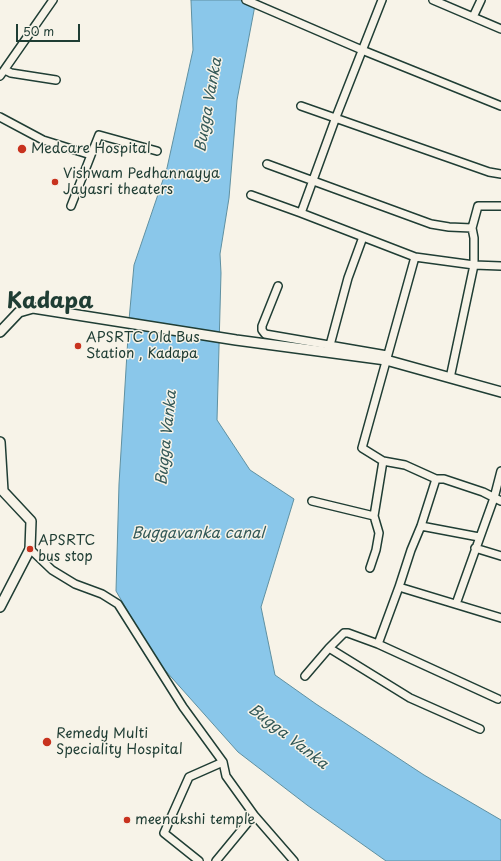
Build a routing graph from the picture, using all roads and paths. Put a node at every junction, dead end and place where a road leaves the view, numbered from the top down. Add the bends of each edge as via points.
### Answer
1 (54, 0) edge
2 (246, 0) edge
3 (382, 0) edge
4 (433, 0) edge
5 (481, 0) edge
6 (473, 17) junction
7 (501, 29) edge
8 (362, 50) junction
9 (5, 70) junction
10 (0, 76) edge
11 (56, 80) dead end
12 (302, 106) dead end
13 (501, 106) edge
14 (0, 117) edge
15 (336, 117) junction
16 (157, 151) dead end
17 (90, 155) junction
18 (267, 164) dead end
19 (501, 174) edge
20 (312, 181) junction
21 (251, 195) dead end
22 (71, 206) dead end
23 (501, 206) edge
24 (301, 213) junction
25 (472, 228) junction
26 (362, 237) junction
27 (415, 257) junction
28 (474, 265) junction
29 (501, 266) edge
30 (278, 286) dead end
31 (0, 332) edge
32 (330, 345) junction
33 (386, 358) junction
34 (450, 378) junction
35 (501, 392) edge
36 (0, 442) edge
37 (383, 461) junction
38 (501, 471) edge
39 (436, 479) junction
40 (494, 498) junction
41 (312, 501) dead end
42 (501, 501) edge
43 (374, 516) junction
44 (421, 526) junction
45 (479, 537) junction
46 (475, 548) junction
47 (30, 550) junction
48 (501, 556) edge
49 (370, 568) dead end
50 (399, 587) junction
51 (456, 604) junction
52 (0, 607) edge
53 (501, 618) edge
54 (378, 644) junction
55 (329, 648) junction
56 (305, 676) dead end
57 (498, 699) dead end
58 (480, 729) dead end
59 (223, 762) junction
60 (254, 815) junction
61 (199, 861) edge
62 (216, 861) edge
63 (294, 861) edge

1 - 9 street via 8,62
2 - 8 street
3 - 8 street
4 - 6 street
5 - 6 street
6 - 7 street
8 - 13 street
8 - 15 street
9 - 10 street
9 - 11 street via 11,74
12 - 15 street
14 - 17 street via 43,140
15 - 19 street via 489,172
15 - 20 street
16 - 17 street via 99,135
17 - 22 street
18 - 20 street
20 - 24 street
20 - 25 street via 431,224 448,228
21 - 24 street
23 - 25 street via 478,206
24 - 26 street
25 - 28 street
26 - 27 street
26 - 32 street
27 - 28 street
27 - 33 street
28 - 29 street
28 - 34 street
30 - 32 street via 262,326 265,334
31 - 33 street via 19,312 33,308 236,340
32 - 33 street
33 - 34 street
33 - 37 street via 362,448
34 - 35 street
36 - 47 street via 3,491 31,521
37 - 39 street via 406,465
37 - 43 street
38 - 40 street
39 - 40 street via 444,479
39 - 44 street
40 - 42 street
40 - 45 street
41 - 43 street
43 - 49 street via 379,533
44 - 45 street
44 - 50 street
45 - 46 street
46 - 48 street
46 - 51 street
47 - 52 street
47 - 59 street via 52,570 118,604 183,707
50 - 51 street
50 - 54 street
51 - 53 street
54 - 55 street via 346,633
54 - 57 street
55 - 56 street
55 - 58 street via 410,698
59 - 60 street via 226,776
59 - 61 street via 189,777 164,833
60 - 62 street
60 - 63 street

